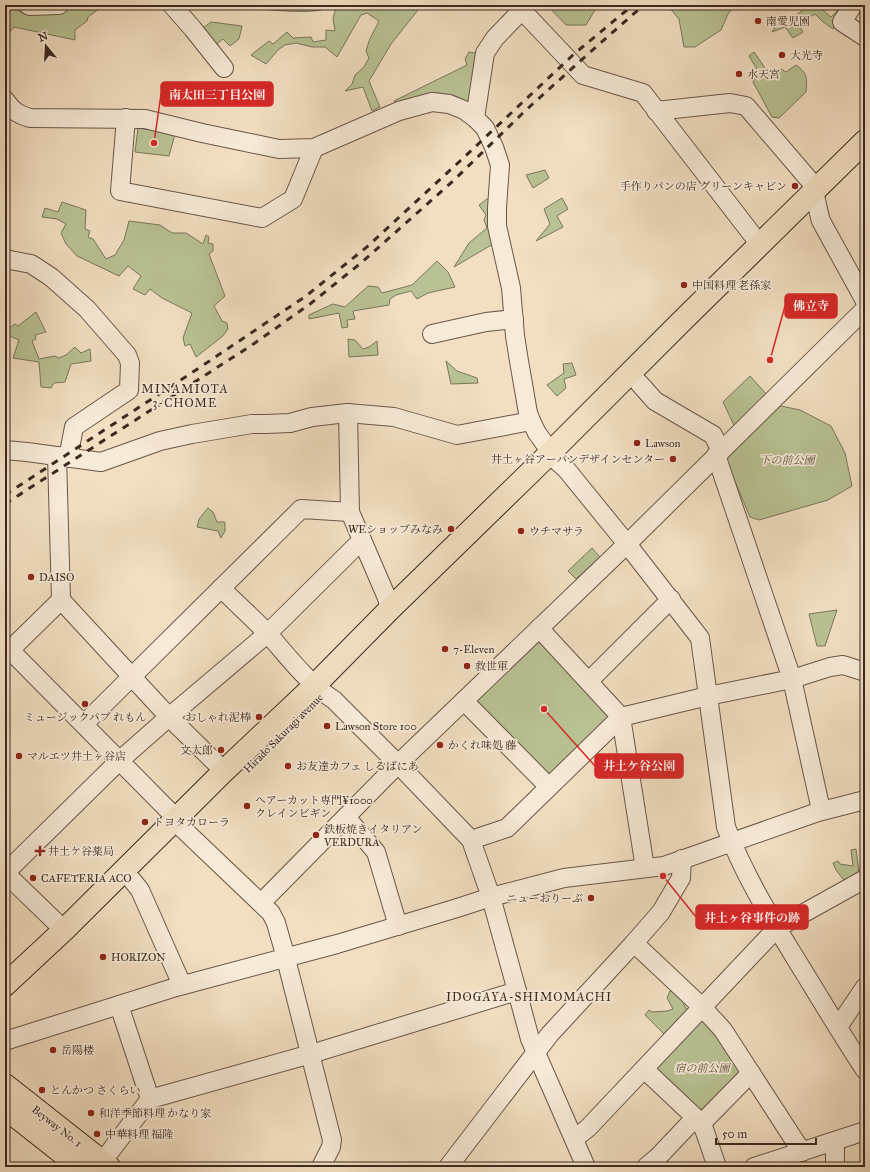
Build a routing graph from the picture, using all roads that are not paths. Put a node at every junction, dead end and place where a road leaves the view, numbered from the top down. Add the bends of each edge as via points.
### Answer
1 (28, 5) edge
2 (59, 5) edge
3 (172, 5) edge
4 (853, 5) edge
5 (519, 8) edge
6 (865, 37) edge
7 (224, 68) dead end
8 (5, 100) edge
9 (656, 111) junction
10 (126, 118) junction
11 (475, 118) junction
12 (865, 141) edge
13 (314, 148) junction
14 (865, 160) edge
15 (815, 200) junction
16 (759, 245) junction
17 (5, 258) edge
18 (865, 301) edge
19 (865, 309) edge
20 (514, 319) junction
21 (432, 334) dead end
22 (639, 383) junction
23 (348, 413) junction
24 (531, 422) junction
25 (5, 450) edge
26 (719, 453) junction
27 (62, 457) junction
28 (555, 457) junction
29 (350, 512) junction
30 (362, 540) junction
31 (627, 544) junction
32 (221, 588) junction
33 (671, 599) junction
34 (61, 600) junction
35 (390, 609) junction
36 (539, 628) junction
37 (267, 634) junction
38 (8, 648) edge
39 (865, 672) edge
40 (132, 677) junction
41 (792, 679) junction
42 (589, 681) junction
43 (319, 689) junction
44 (708, 696) junction
45 (464, 701) junction
46 (169, 717) junction
47 (621, 717) junction
48 (84, 724) junction
49 (119, 761) junction
50 (398, 764) junction
51 (224, 772) junction
52 (549, 787) junction
53 (865, 800) edge
54 (821, 810) junction
55 (346, 817) junction
56 (180, 824) junction
57 (471, 840) junction
58 (732, 842) junction
59 (682, 859) junction
60 (645, 868) junction
61 (5, 873) edge
62 (865, 879) edge
63 (132, 880) junction
64 (491, 897) junction
65 (261, 903) junction
66 (398, 926) junction
67 (777, 928) junction
68 (64, 930) junction
69 (634, 943) junction
70 (285, 958) junction
71 (5, 985) edge
72 (182, 986) junction
73 (865, 987) edge
74 (517, 991) junction
75 (5, 1002) edge
76 (119, 1005) junction
77 (702, 1007) junction
78 (838, 1027) junction
79 (5, 1041) edge
80 (536, 1052) junction
81 (311, 1054) junction
82 (644, 1069) junction
83 (865, 1070) edge
84 (751, 1073) junction
85 (5, 1085) edge
86 (150, 1099) junction
87 (5, 1108) edge
88 (698, 1121) junction
89 (865, 1131) edge
90 (574, 1139) junction
91 (835, 1141) junction
92 (802, 1152) junction
93 (105, 1164) edge
94 (80, 1167) edge
95 (321, 1167) edge
96 (448, 1167) edge
97 (586, 1167) edge
98 (646, 1167) edge
99 (717, 1167) edge
100 (754, 1167) edge
101 (835, 1167) edge

1 - 2 street
3 - 7 street
4 - 6 street via 842,22
5 - 9 street via 582,75 643,93
5 - 11 street via 485,53
8 - 10 street via 11,109 30,118
9 - 15 street via 730,103 746,106 811,182
9 - 16 street
10 - 13 street via 145,119 202,134 279,149
10 - 13 street via 120,190 262,218 292,199
11 - 13 street via 449,104 432,102 399,111
11 - 20 street via 485,128 500,165 497,226 511,288
12 - 15 main road
14 - 15 main road
15 - 16 main road
15 - 18 street via 821,221
15 - 22 main road
16 - 28 main road
17 - 27 street via 31,264 51,277 87,309 128,355 129,390 74,427
19 - 26 street
20 - 21 street via 486,322
20 - 24 street
22 - 26 street via 655,401 713,434
22 - 28 main road
23 - 24 street via 394,417 457,435
23 - 27 street via 312,417 290,423 252,424 192,434 160,441 101,462
23 - 29 street
24 - 28 street
25 - 27 street
26 - 31 street
26 - 41 street
27 - 34 street
28 - 31 street
28 - 35 main road, Hirado Sakuragi avenue
28 - 43 main road, Hirado Sakuragi avenue via 549,472
29 - 30 street
29 - 32 street via 302,509
30 - 35 street
30 - 37 street
31 - 33 street
31 - 36 street
32 - 37 street
32 - 40 street
33 - 42 street
33 - 44 street via 700,638
34 - 38 street
34 - 40 street
35 - 43 main road, Hirado Sakuragi avenue
36 - 42 street
36 - 45 street
37 - 43 street
37 - 46 street
38 - 48 street
39 - 41 street via 843,665 830,666
40 - 46 street
40 - 48 street
41 - 44 street
41 - 54 street
42 - 47 street
43 - 50 street via 334,700
43 - 51 main road, Hirado Sakuragi avenue
43 - 56 main road, Hirado Sakuragi avenue
44 - 47 street
44 - 58 street via 726,827
45 - 50 street
45 - 52 street
46 - 49 street
46 - 51 street
47 - 52 street
47 - 60 street
48 - 49 street
49 - 56 street
49 - 61 street
50 - 55 street
50 - 57 street
51 - 56 main road, Hirado Sakuragi avenue
52 - 57 street via 507,828
53 - 54 street
54 - 58 street
55 - 65 street
55 - 66 street via 376,852
56 - 63 main road, Hirado Sakuragi avenue
56 - 65 street
56 - 68 main road, Hirado Sakuragi avenue
57 - 64 street
58 - 59 street
58 - 67 street via 745,872
59 - 60 street via 664,866
59 - 69 street via 681,878 661,912
60 - 64 street via 564,878
61 - 68 street
62 - 67 street
63 - 72 street via 140,890
63 - 75 main road, Hirado Sakuragi avenue
64 - 66 street
64 - 74 street
65 - 70 street via 276,923
66 - 70 street
67 - 77 street
67 - 78 street
68 - 71 main road, Hirado Sakuragi avenue
69 - 77 street
69 - 80 street
70 - 72 street
70 - 81 street
72 - 76 street
73 - 78 street
74 - 80 street
74 - 81 street
76 - 79 street
76 - 86 street
77 - 82 street
77 - 84 street via 723,1030
78 - 83 street
80 - 90 street
80 - 96 street
81 - 86 street
81 - 95 street via 332,1140
82 - 88 street
82 - 90 street via 588,1128
84 - 88 street
84 - 92 street
85 - 93 main road, Beyway No. 1
86 - 93 street
87 - 94 main road, Beyway No. 1
88 - 98 street
88 - 99 street via 704,1129
89 - 91 street
90 - 97 street
91 - 92 street
91 - 101 street
92 - 100 street

